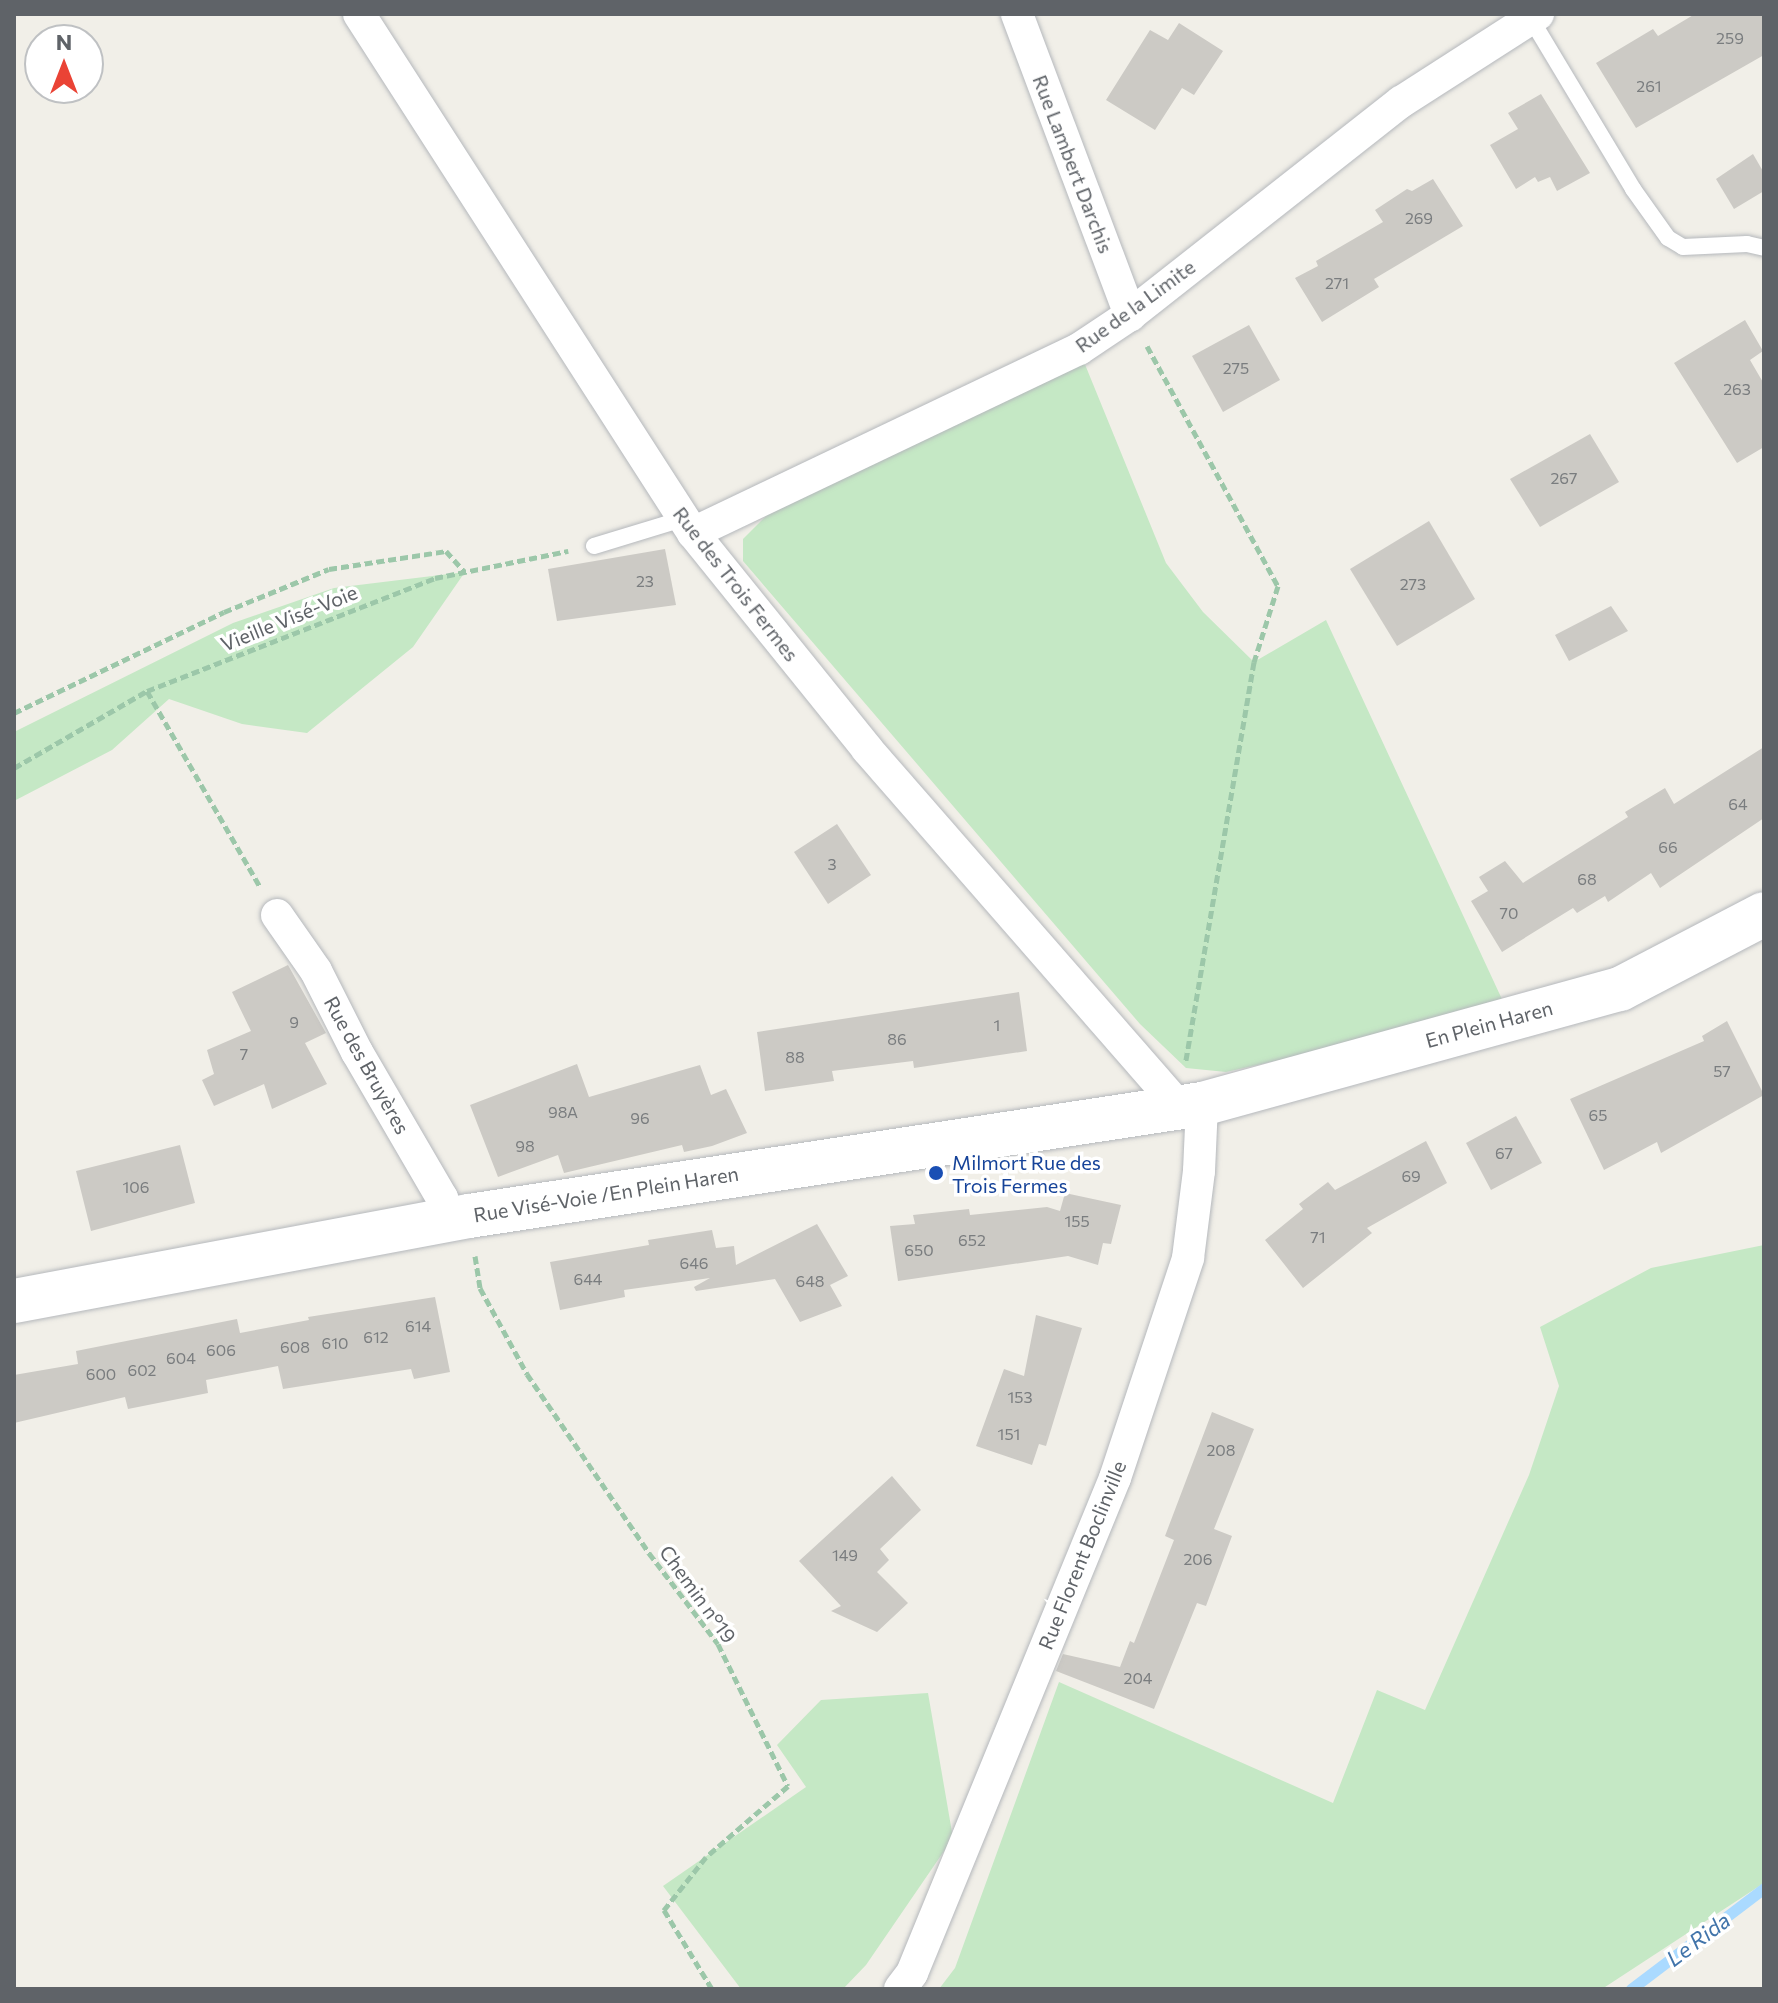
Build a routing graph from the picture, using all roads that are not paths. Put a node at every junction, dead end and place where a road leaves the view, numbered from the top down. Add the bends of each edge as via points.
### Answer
1 (359, 14) edge
2 (1017, 14) edge
3 (1534, 16) edge
4 (1764, 248) edge
5 (1130, 315) junction
6 (688, 526) junction
7 (594, 546) road end
8 (1764, 914) edge
9 (277, 915) road end
10 (1190, 1105) junction
11 (458, 1218) junction
12 (14, 1301) edge
13 (900, 1989) edge

1 - 6 street, Rue des Trois Fermes
2 - 5 street, Rue Lambert Darchis
3 - 4 lane via 1633,189 1668,238 1683,247
3 - 5 street, Rue de la Limite via 1401,102
5 - 6 street, Rue de la Limite via 1079,349
6 - 7 lane
6 - 10 street, Rue des Trois Fermes via 867,749
8 - 10 street, En Plein Haren via 1620,989
9 - 11 street, Rue des Bruyères via 316,971 357,1052
10 - 11 street, Rue Visé-Voie /En Plein Haren
10 - 13 street, Rue Florent Boclinville via 1199,1171 1188,1258 1115,1478 912,1973
11 - 12 street, Rue Visé-Voie /En Plein Haren

